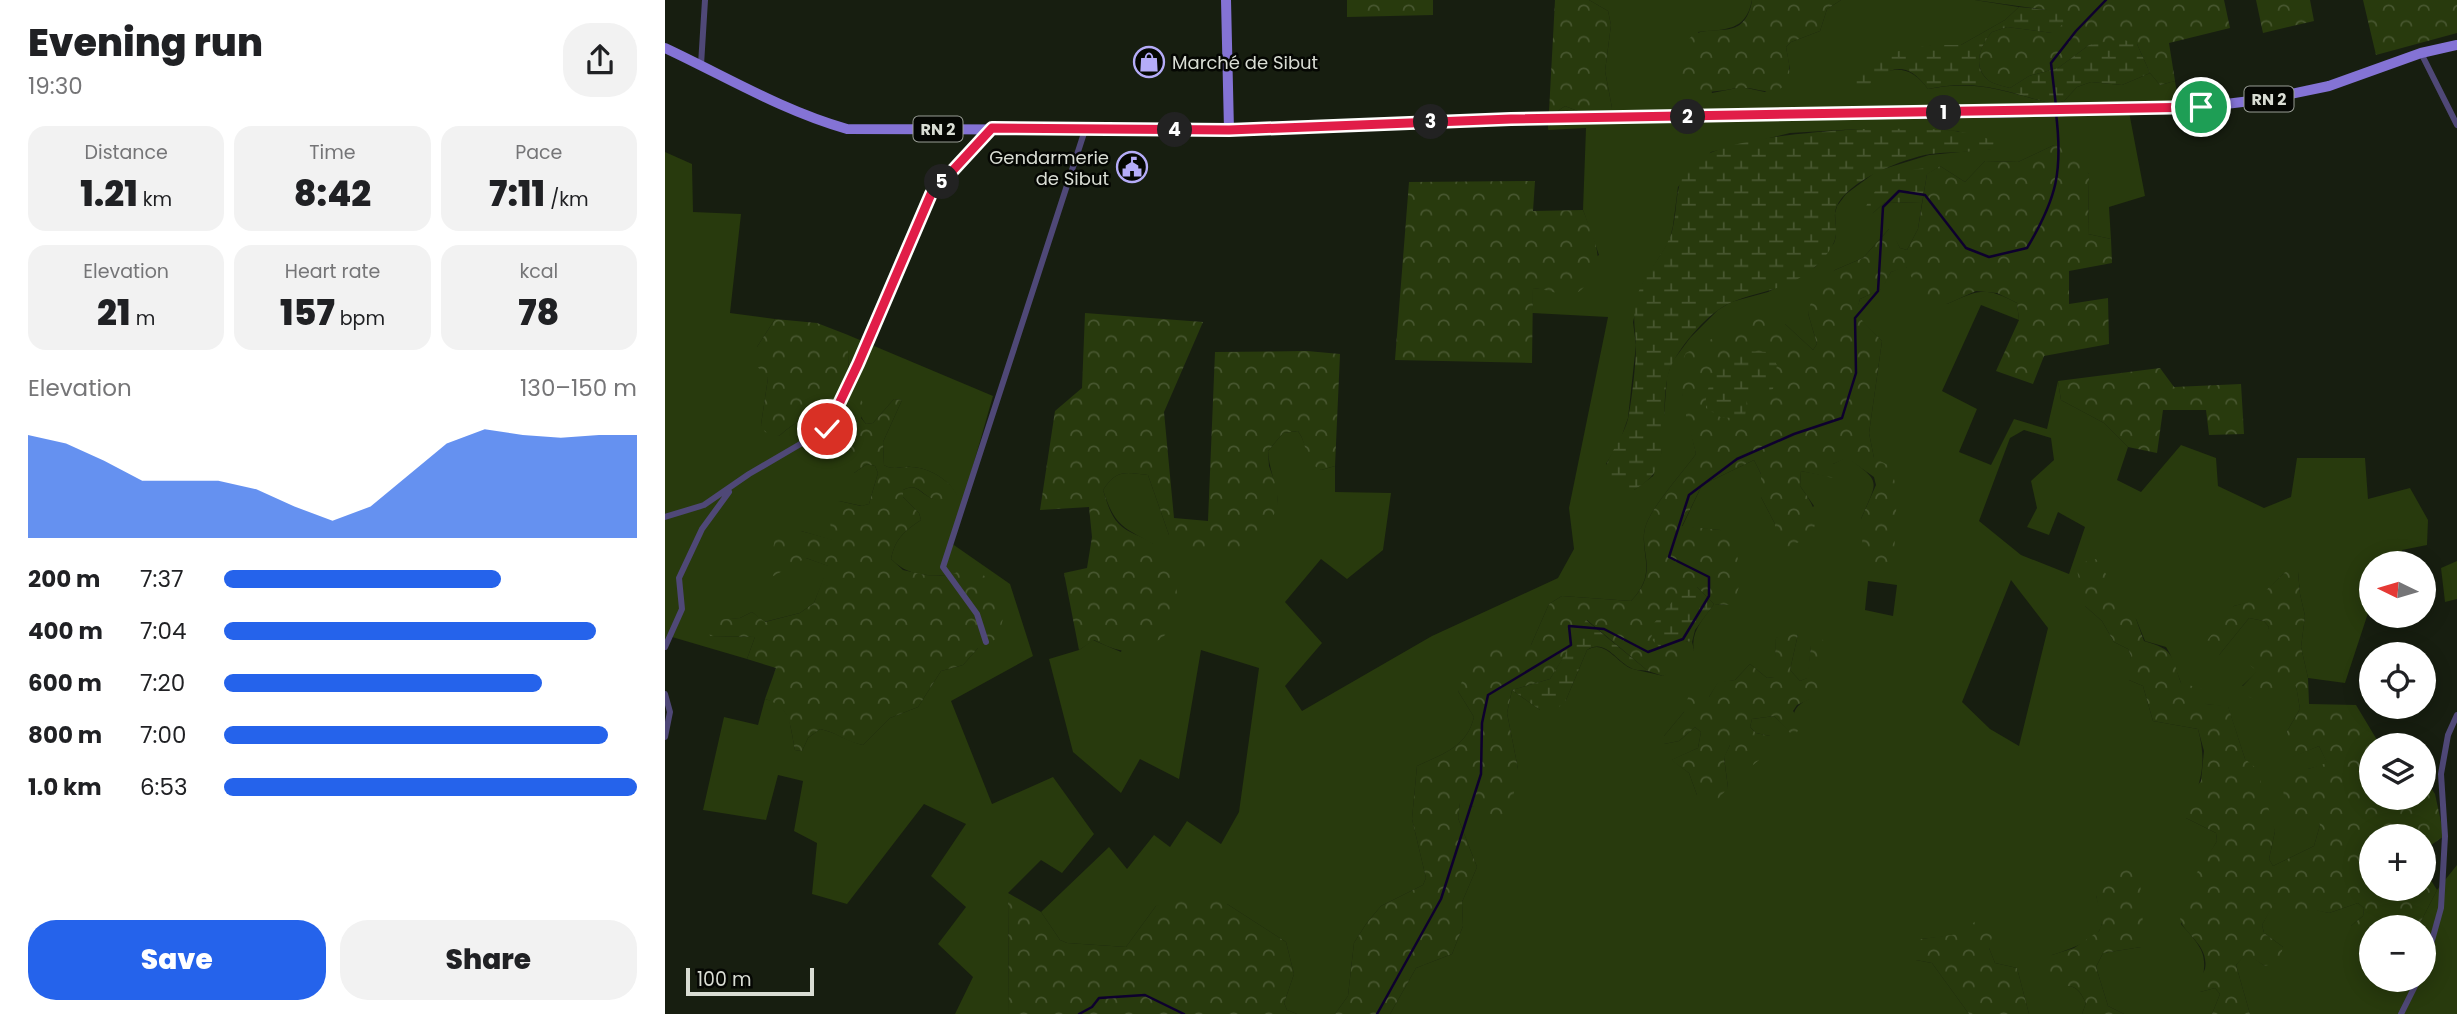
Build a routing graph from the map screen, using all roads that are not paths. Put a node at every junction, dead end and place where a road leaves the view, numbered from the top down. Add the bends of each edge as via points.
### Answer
1 (705, 0) edge
2 (1226, 0) edge
3 (2457, 45) edge
4 (665, 48) edge
5 (2421, 53) junction
6 (701, 65) junction
7 (2457, 125) edge
8 (992, 128) junction
9 (1085, 130) junction
10 (1229, 130) junction
11 (749, 474) junction
12 (665, 517) edge
13 (986, 642) dead end
14 (665, 647) edge
15 (665, 694) edge
16 (2457, 715) edge
17 (665, 737) edge
18 (2436, 926) edge
19 (2412, 992) edge
20 (2401, 1014) edge

1 - 6 street
2 - 10 main road
3 - 5 main road, RN 2
4 - 6 main road, RN 2
5 - 7 street
5 - 10 main road, RN 2 via 2329,86 2201,107 1511,119
6 - 8 main road, RN 2 via 817,121 847,130
8 - 9 main road, RN 2
8 - 11 street via 931,194 827,429
9 - 10 main road, RN 2
9 - 13 street via 943,567 977,614
11 - 12 street via 704,505
11 - 14 street via 725,495 702,529 679,578 682,609
15 - 17 street via 670,712
16 - 18 street via 2441,774 2445,836
19 - 20 street

